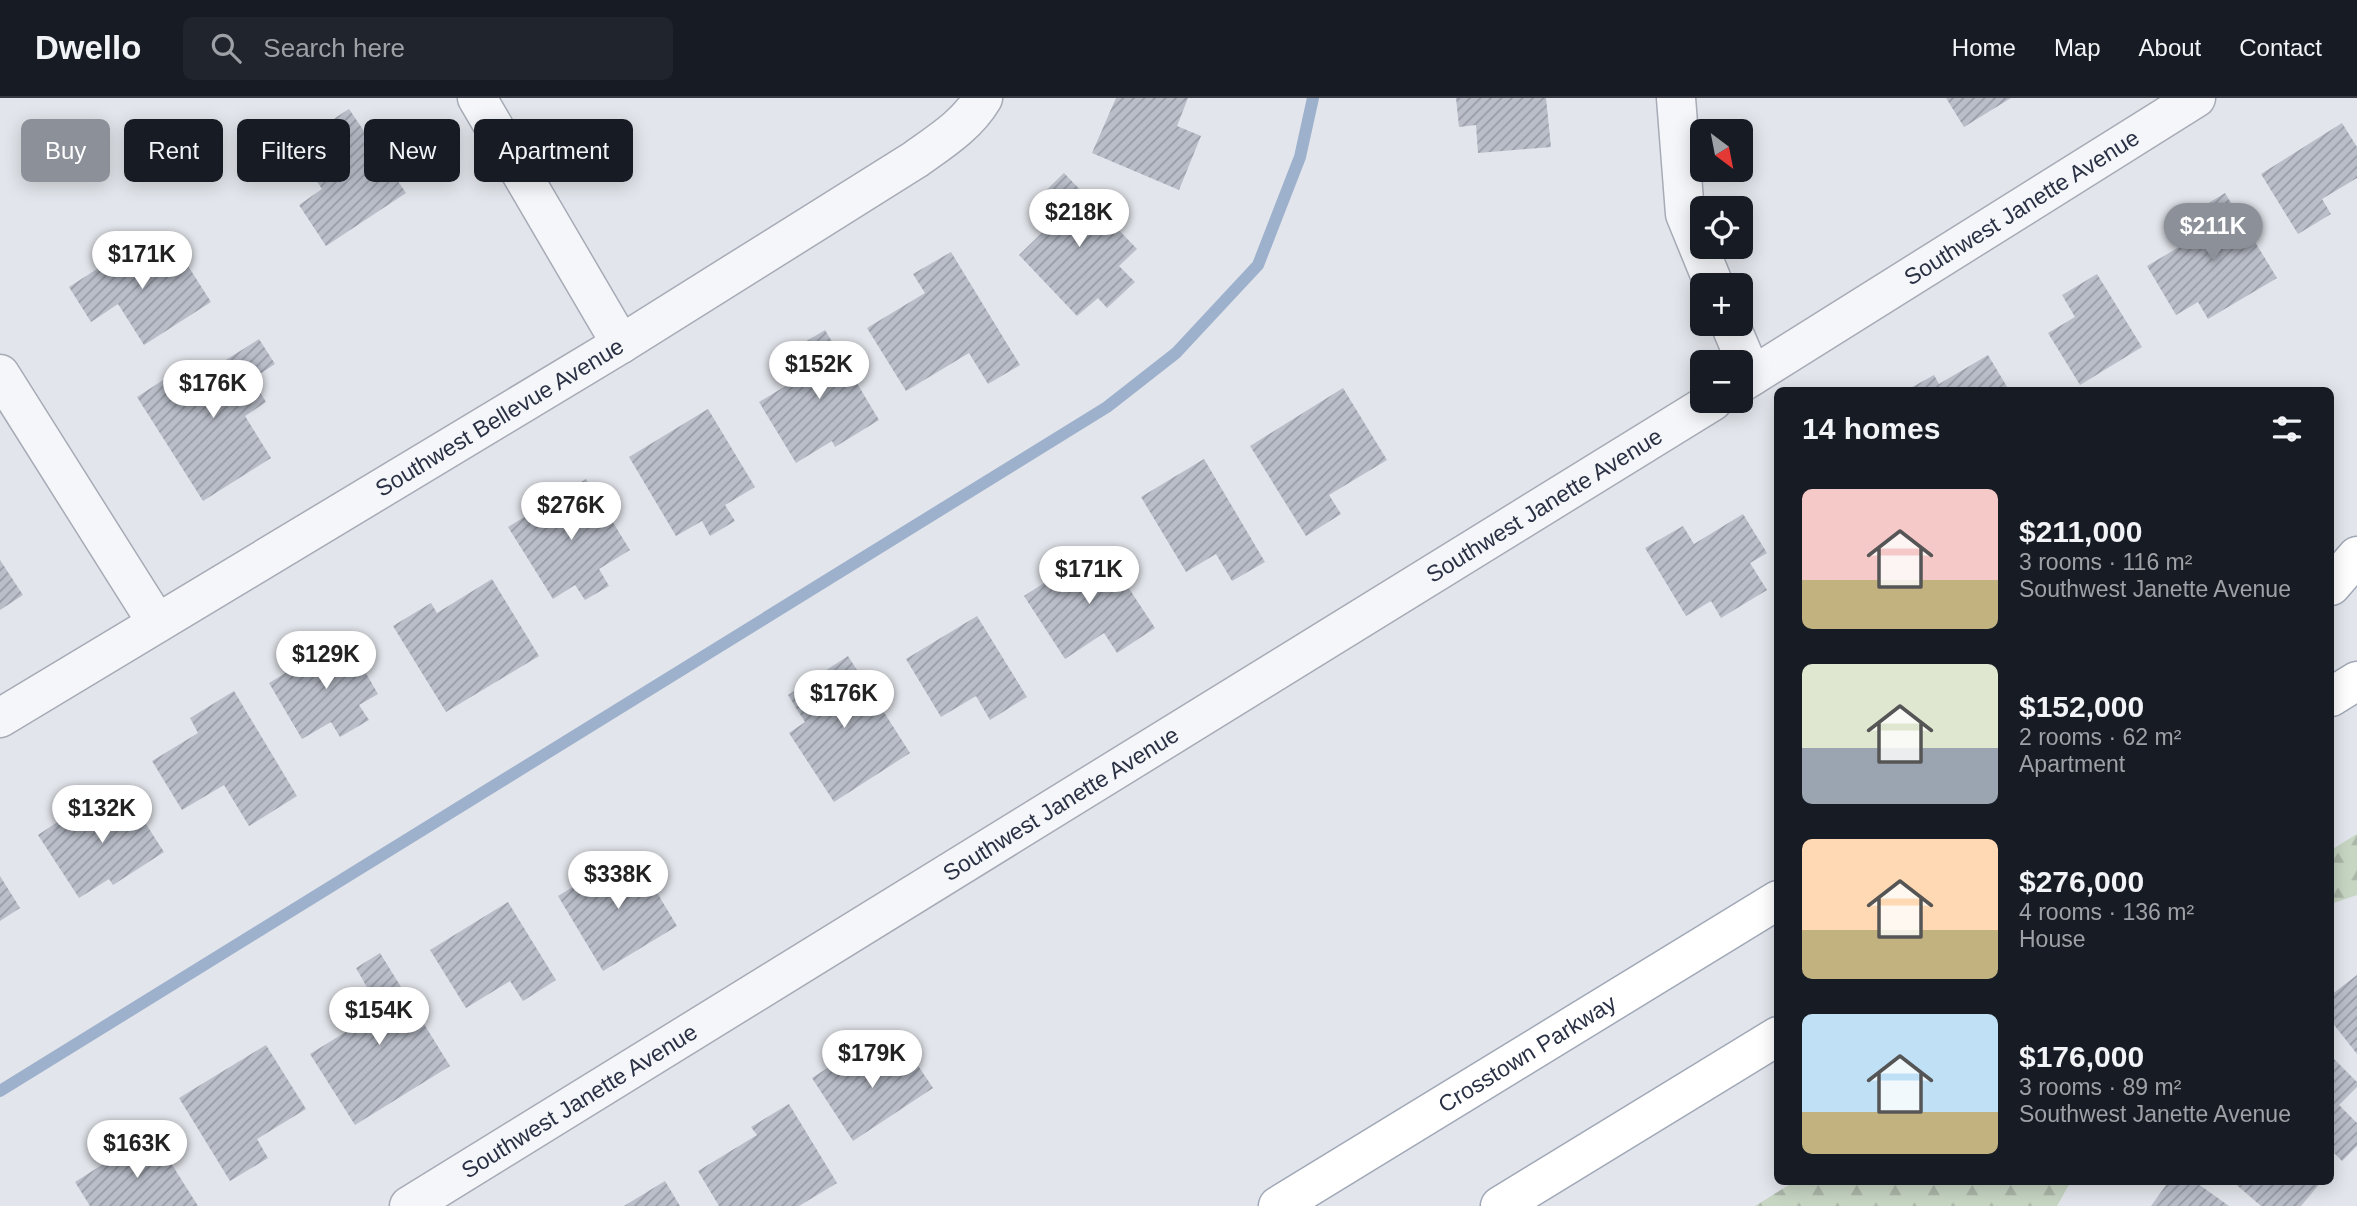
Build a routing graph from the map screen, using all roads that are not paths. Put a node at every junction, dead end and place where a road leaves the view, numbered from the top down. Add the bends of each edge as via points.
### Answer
1 (477, 98) edge
2 (983, 98) edge
3 (1676, 98) edge
4 (2196, 98) edge
5 (1709, 273) edge
6 (621, 344) junction
7 (0, 374) edge
8 (1753, 376) edge
9 (1694, 413) edge
10 (2357, 546) edge
11 (2357, 556) edge
12 (2334, 560) edge
13 (2334, 583) edge
14 (157, 623) junction
15 (2357, 681) edge
16 (2334, 695) edge
17 (0, 718) edge
18 (1774, 902) edge
19 (1774, 1038) edge
20 (409, 1206) edge
21 (1278, 1206) edge
22 (1500, 1206) edge

1 - 6 street
2 - 6 street, Southwest Bellevue Avenue via 957,129 916,159
3 - 5 street via 1685,214
4 - 8 street, Southwest Janette Avenue
6 - 14 street, Southwest Bellevue Avenue
7 - 14 street
9 - 20 street, Southwest Janette Avenue
10 - 12 main road
11 - 13 main road
14 - 17 street, Southwest Bellevue Avenue
15 - 16 main road
18 - 21 main road, Crosstown Parkway
19 - 22 main road

